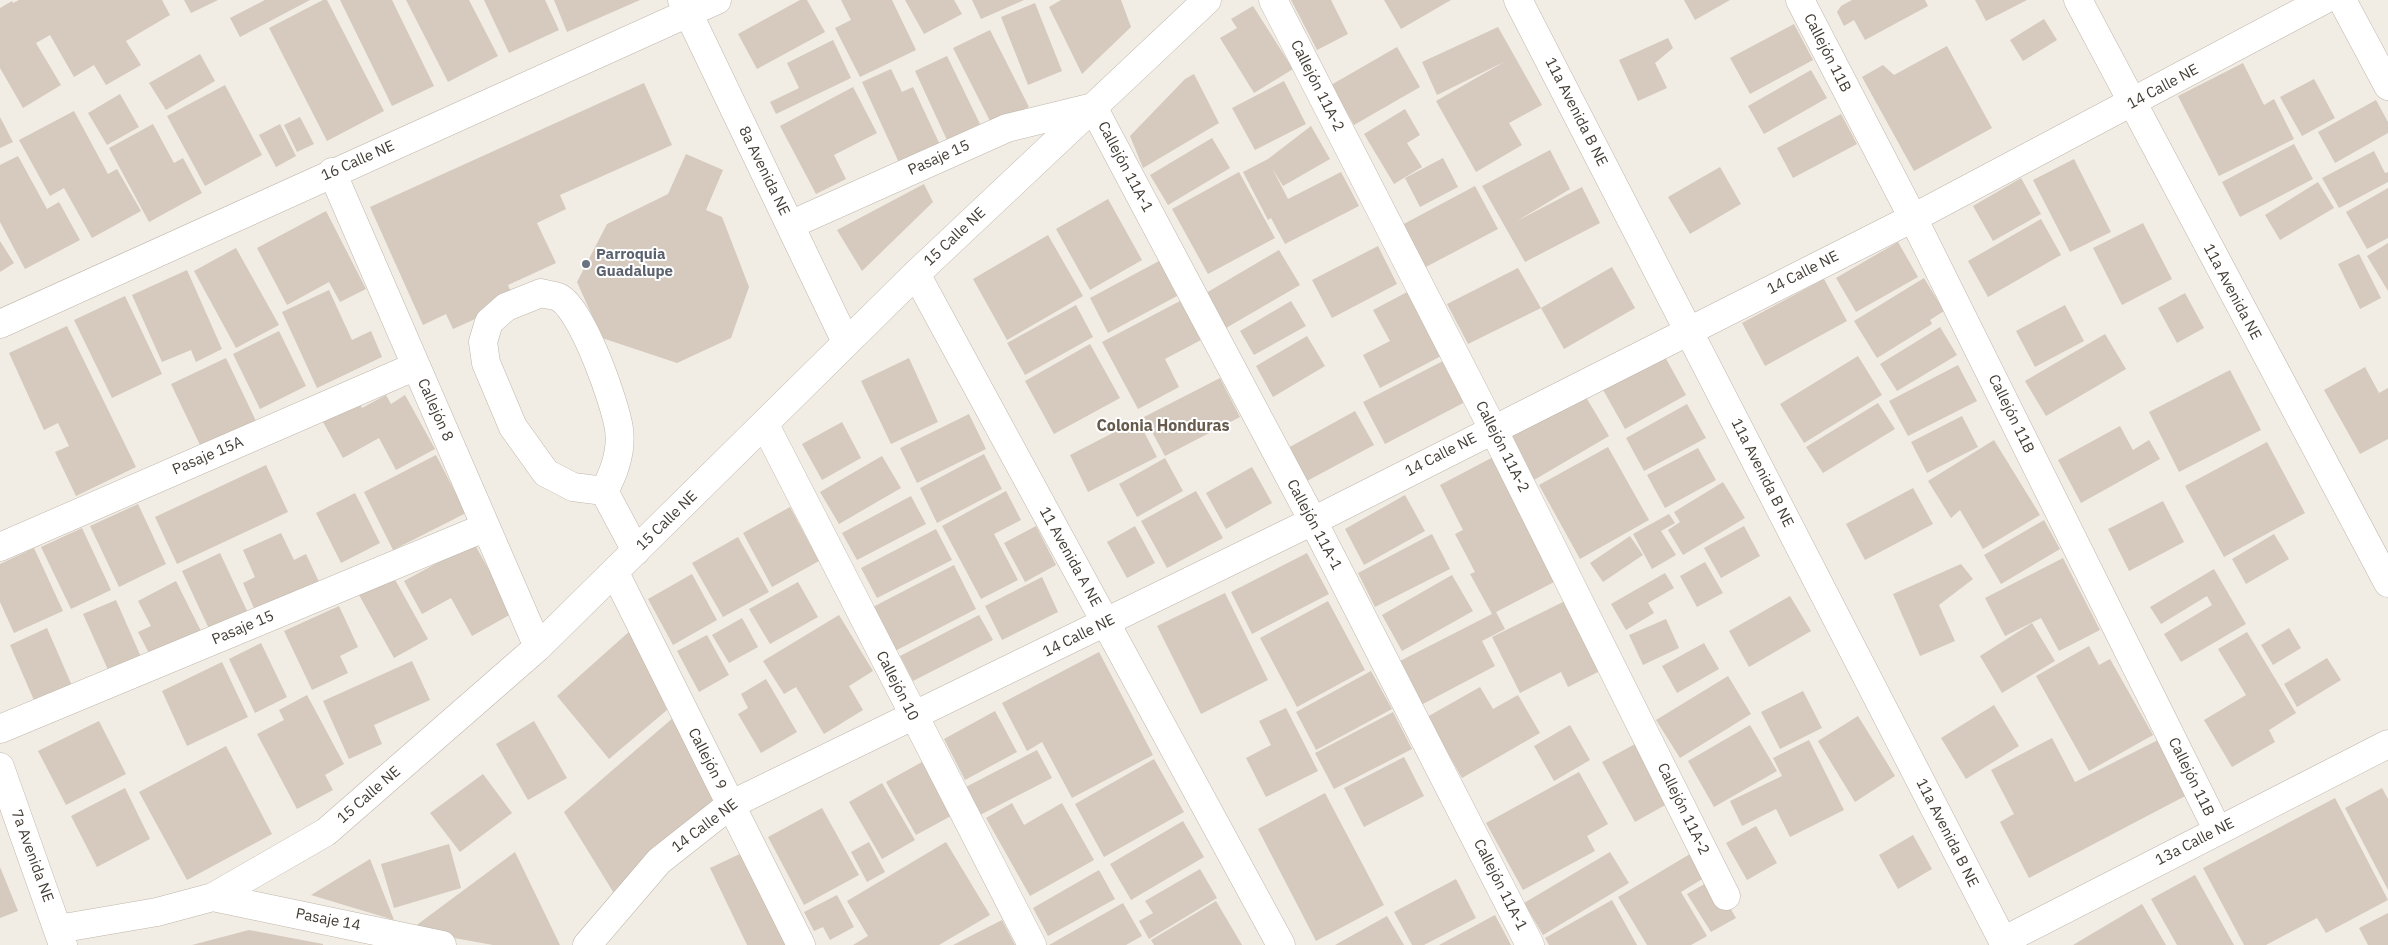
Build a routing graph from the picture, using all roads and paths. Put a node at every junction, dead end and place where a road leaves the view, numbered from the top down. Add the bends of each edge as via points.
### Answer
1 (717, 0) edge
2 (1207, 0) edge
3 (1273, 0) edge
4 (1518, 0) edge
5 (1800, 0) edge
6 (2078, 0) edge
7 (2324, 0) edge
8 (2342, 0) edge
9 (685, 6) edge
10 (2388, 86) edge
11 (2132, 104) junction
12 (1093, 107) junction
13 (332, 172) junction
14 (1913, 218) junction
15 (790, 225) junction
16 (916, 274) junction
17 (0, 324) edge
18 (1688, 331) junction
19 (846, 342) junction
20 (416, 366) junction
21 (765, 425) junction
22 (1493, 429) junction
23 (604, 491) junction
24 (1312, 521) junction
25 (486, 527) junction
26 (0, 547) edge
27 (636, 552) junction
28 (615, 573) junction
29 (2388, 583) edge
30 (1106, 623) junction
31 (538, 648) junction
32 (912, 715) junction
33 (0, 728) edge
34 (2388, 744) edge
35 (0, 767) edge
36 (730, 805) junction
37 (2218, 830) junction
38 (1726, 896) dead end
39 (213, 897) junction
40 (61, 937) edge
41 (2004, 943) edge
42 (1278, 944) edge
43 (442, 945) edge
44 (587, 945) edge
45 (801, 945) edge
46 (1032, 945) edge
47 (1530, 945) edge

1 - 9 street, 16 Calle NE
2 - 12 street, 15 Calle NE
3 - 22 street, Callejón 11A-2
4 - 18 street, 11a Avenida B NE
5 - 14 street, Callejón 11B
6 - 11 street, 11a Avenida NE
7 - 11 street, 14 Calle NE
8 - 10 street
9 - 13 street, 16 Calle NE
9 - 15 street, 8a Avenida NE
11 - 14 street, 14 Calle NE
11 - 29 street, 11a Avenida NE
12 - 15 street, Pasaje 15 via 1008,128
12 - 16 street, 15 Calle NE
12 - 24 street, Callejón 11A-1
13 - 17 street, 16 Calle NE
13 - 20 street, Callejón 8
14 - 18 street, 14 Calle NE
14 - 37 street, Callejón 11B
15 - 19 street, 8a Avenida NE
16 - 19 street, 15 Calle NE
16 - 30 street, 11 Avenida A NE
18 - 22 street, 14 Calle NE
18 - 41 street, 11a Avenida B NE
19 - 21 street, 15 Calle NE
20 - 25 street, Callejón 8
20 - 26 street, Pasaje 15A
21 - 27 street, 15 Calle NE
21 - 32 street, Callejón 10
22 - 24 street, 14 Calle NE
22 - 38 street, Callejón 11A-2
23 - 23 street via 615,469 619,430 606,382 575,313 560,297 541,294 506,307 489,322 483,342 486,363 513,427 546,473 573,487
23 - 27 street
24 - 30 street, 14 Calle NE
24 - 47 street, Callejón 11A-1
25 - 31 street, Callejón 8
25 - 33 street, Pasaje 15
27 - 28 street, 15 Calle NE
28 - 31 street, 15 Calle NE
28 - 36 street, Callejón 9
30 - 32 street, 14 Calle NE
30 - 42 street, 11 Avenida A NE
31 - 39 street, 15 Calle NE via 326,832
32 - 36 street, 14 Calle NE
32 - 46 street, Callejón 10
34 - 37 street, 13a Calle NE
35 - 40 street, 7a Avenida NE
36 - 44 street, 14 Calle NE via 659,861
36 - 45 street, Callejón 9
37 - 41 street, 13a Calle NE
39 - 40 street, 15 Calle NE
39 - 43 street, Pasaje 14

